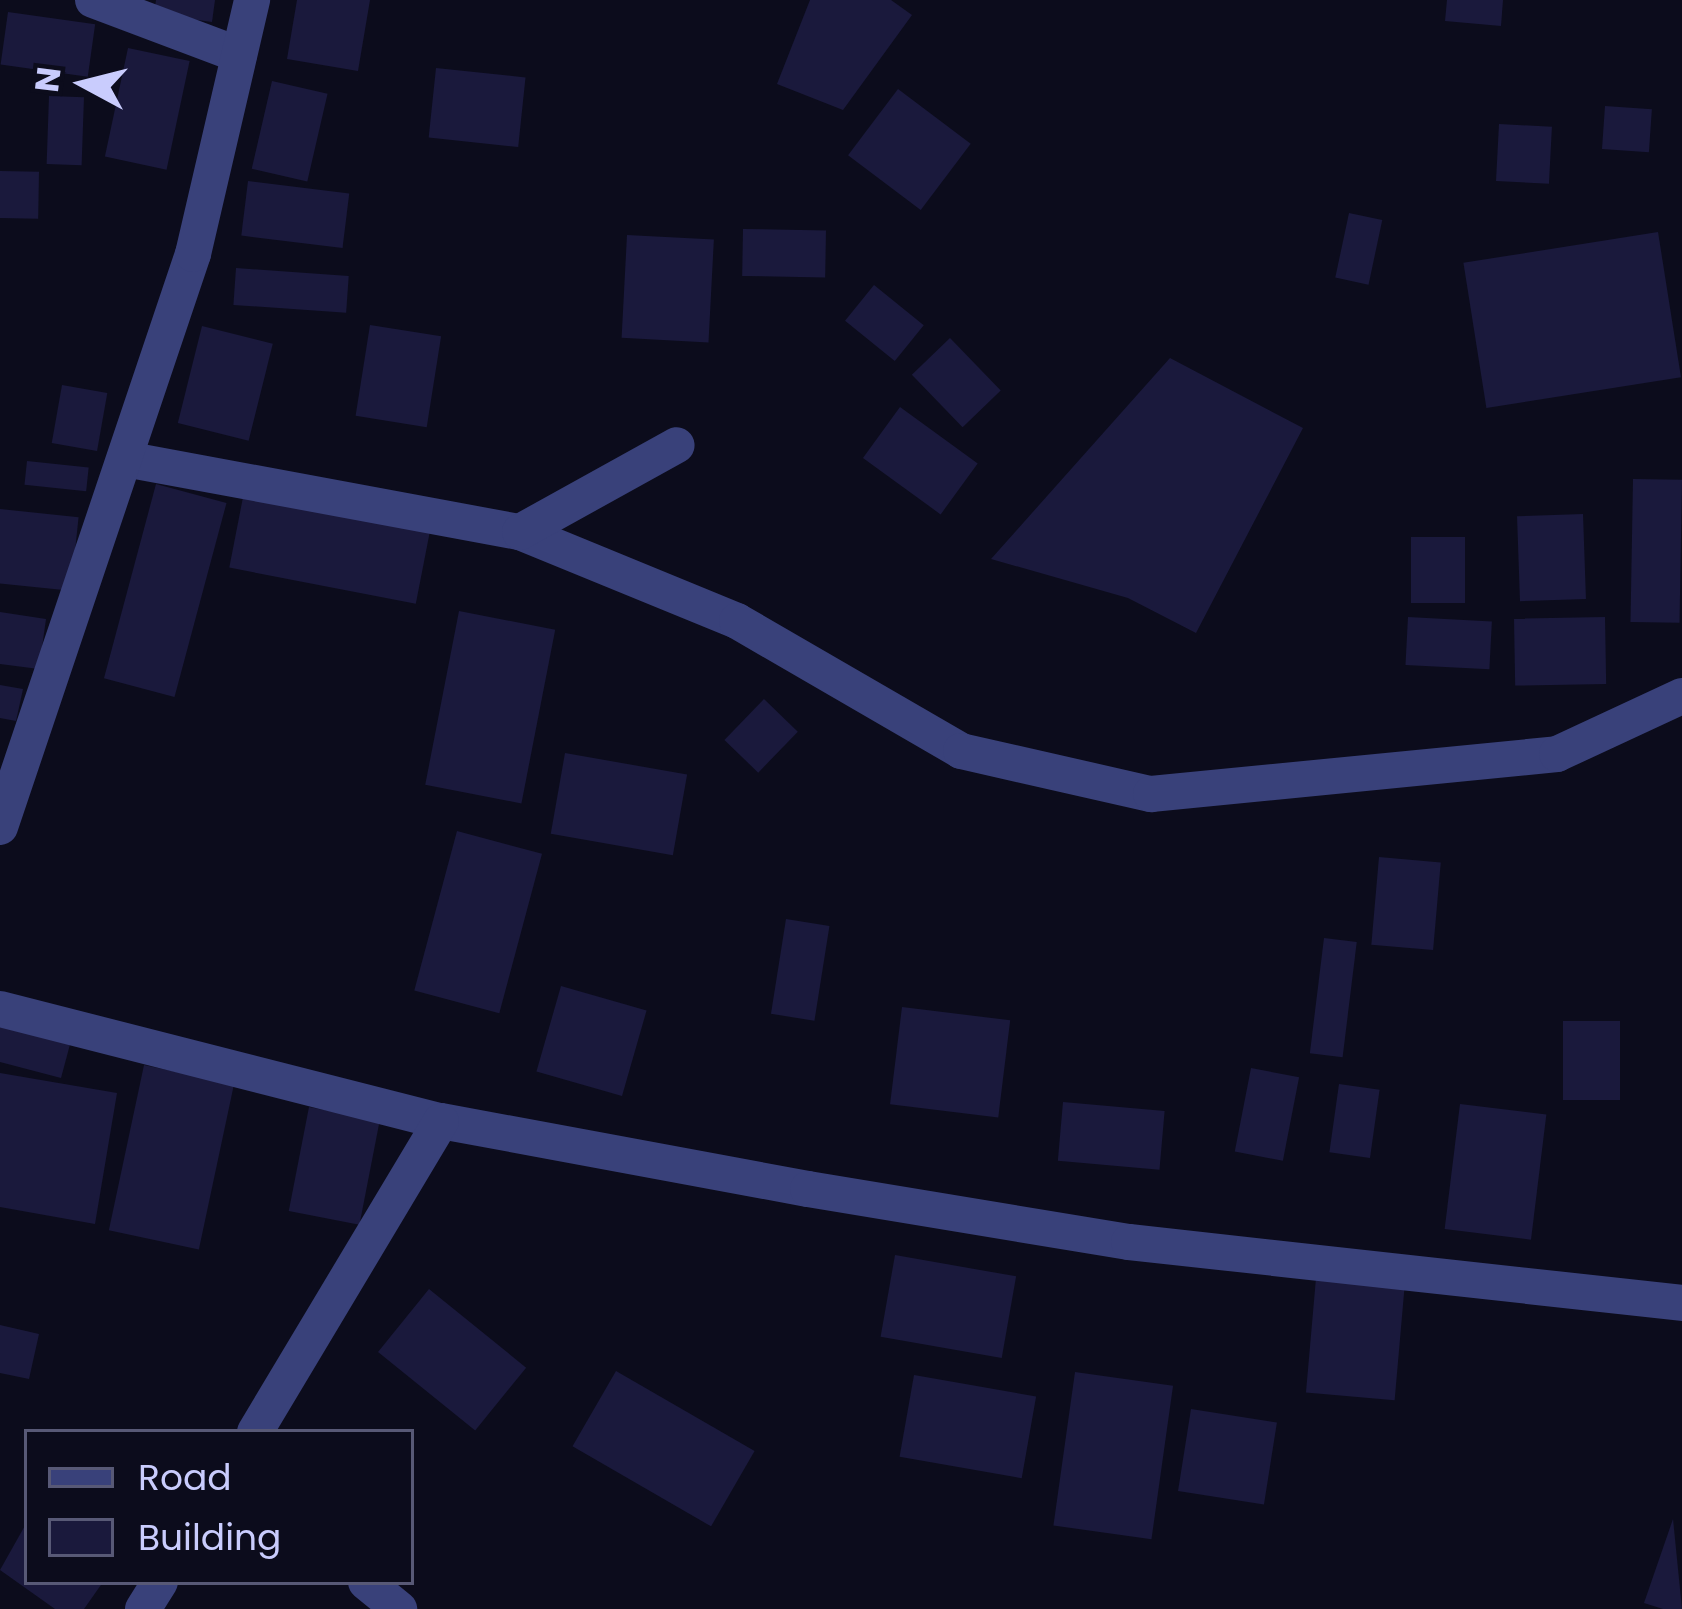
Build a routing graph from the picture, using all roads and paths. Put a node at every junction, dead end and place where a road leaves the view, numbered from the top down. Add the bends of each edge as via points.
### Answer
1 (93, 0) edge
2 (252, 0) edge
3 (239, 55) junction
4 (677, 445) dead end
5 (124, 459) junction
6 (520, 532) junction
7 (1682, 696) edge
8 (0, 827) edge
9 (0, 1009) edge
10 (441, 1121) junction
11 (1682, 1303) edge
12 (257, 1429) edge
13 (370, 1585) edge
14 (399, 1609) edge

1 - 3 street
2 - 3 street
3 - 5 street via 193,254
4 - 6 street
5 - 6 street
5 - 8 street
6 - 7 street via 737,621 961,751 1151,794 1557,754
9 - 10 street
10 - 11 street via 1129,1242
10 - 12 street
13 - 14 street

